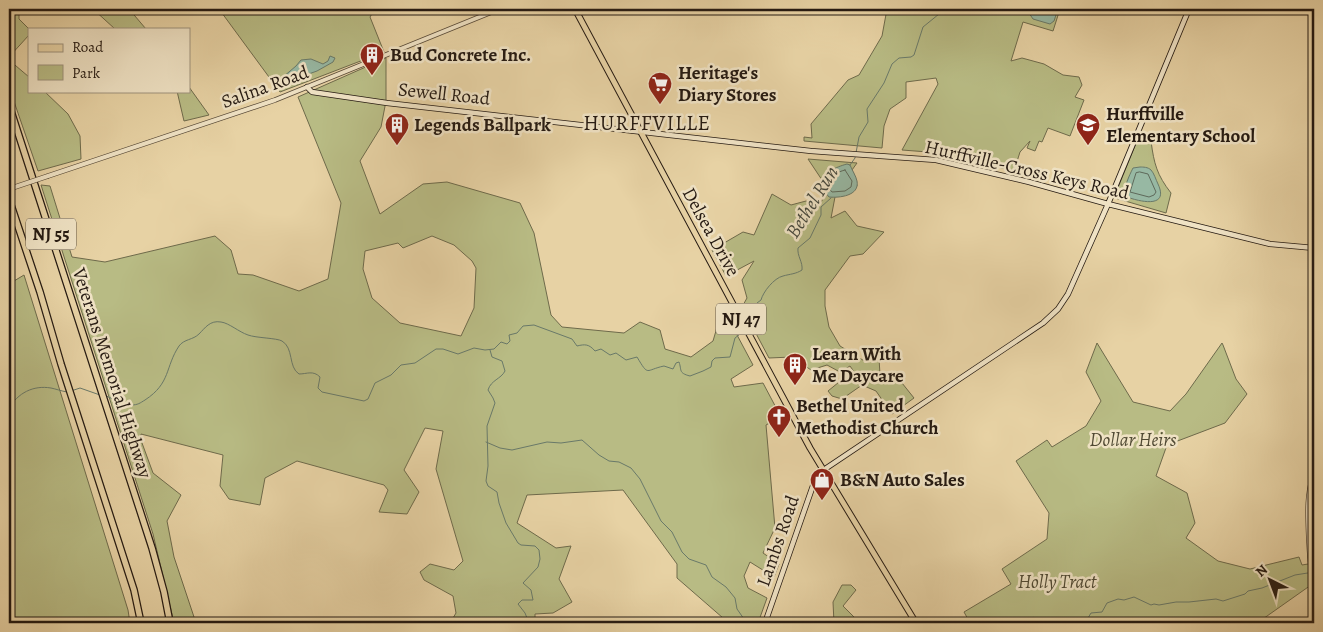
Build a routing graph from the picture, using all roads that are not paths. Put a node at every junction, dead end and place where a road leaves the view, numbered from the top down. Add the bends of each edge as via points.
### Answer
1 (499, 9) edge
2 (575, 9) edge
3 (1189, 9) edge
4 (307, 87) junction
5 (9, 105) edge
6 (640, 131) junction
7 (9, 189) edge
8 (9, 199) edge
9 (1108, 204) junction
10 (1313, 248) edge
11 (1314, 261) edge
12 (822, 470) junction
13 (1314, 473) edge
14 (1314, 584) edge
15 (141, 623) edge
16 (170, 623) edge
17 (765, 623) edge
18 (916, 623) edge

1 - 4 street, Salina Road
2 - 6 main road, Delsea Drive / NJ 47
3 - 9 main road
4 - 6 main road, Sewell Road via 312,92 387,103
4 - 7 street, Salina Road, bridge
5 - 16 highway, Veterans Memorial Highway / NJ 55 via 152,548
6 - 9 main road, Hurffville-Cross Keys Road via 951,163
6 - 12 main road, Delsea Drive / NJ 47
8 - 15 highway, NJ 55 via 134,590
9 - 10 main road, Hurffville-Cross Keys Road via 1270,244
9 - 12 main road via 1063,304 1052,315
10 - 11 street
12 - 17 main road, Lambs Road via 816,477
12 - 18 main road, Delsea Drive / NJ 47
13 - 14 street via 1308,503 1310,567

